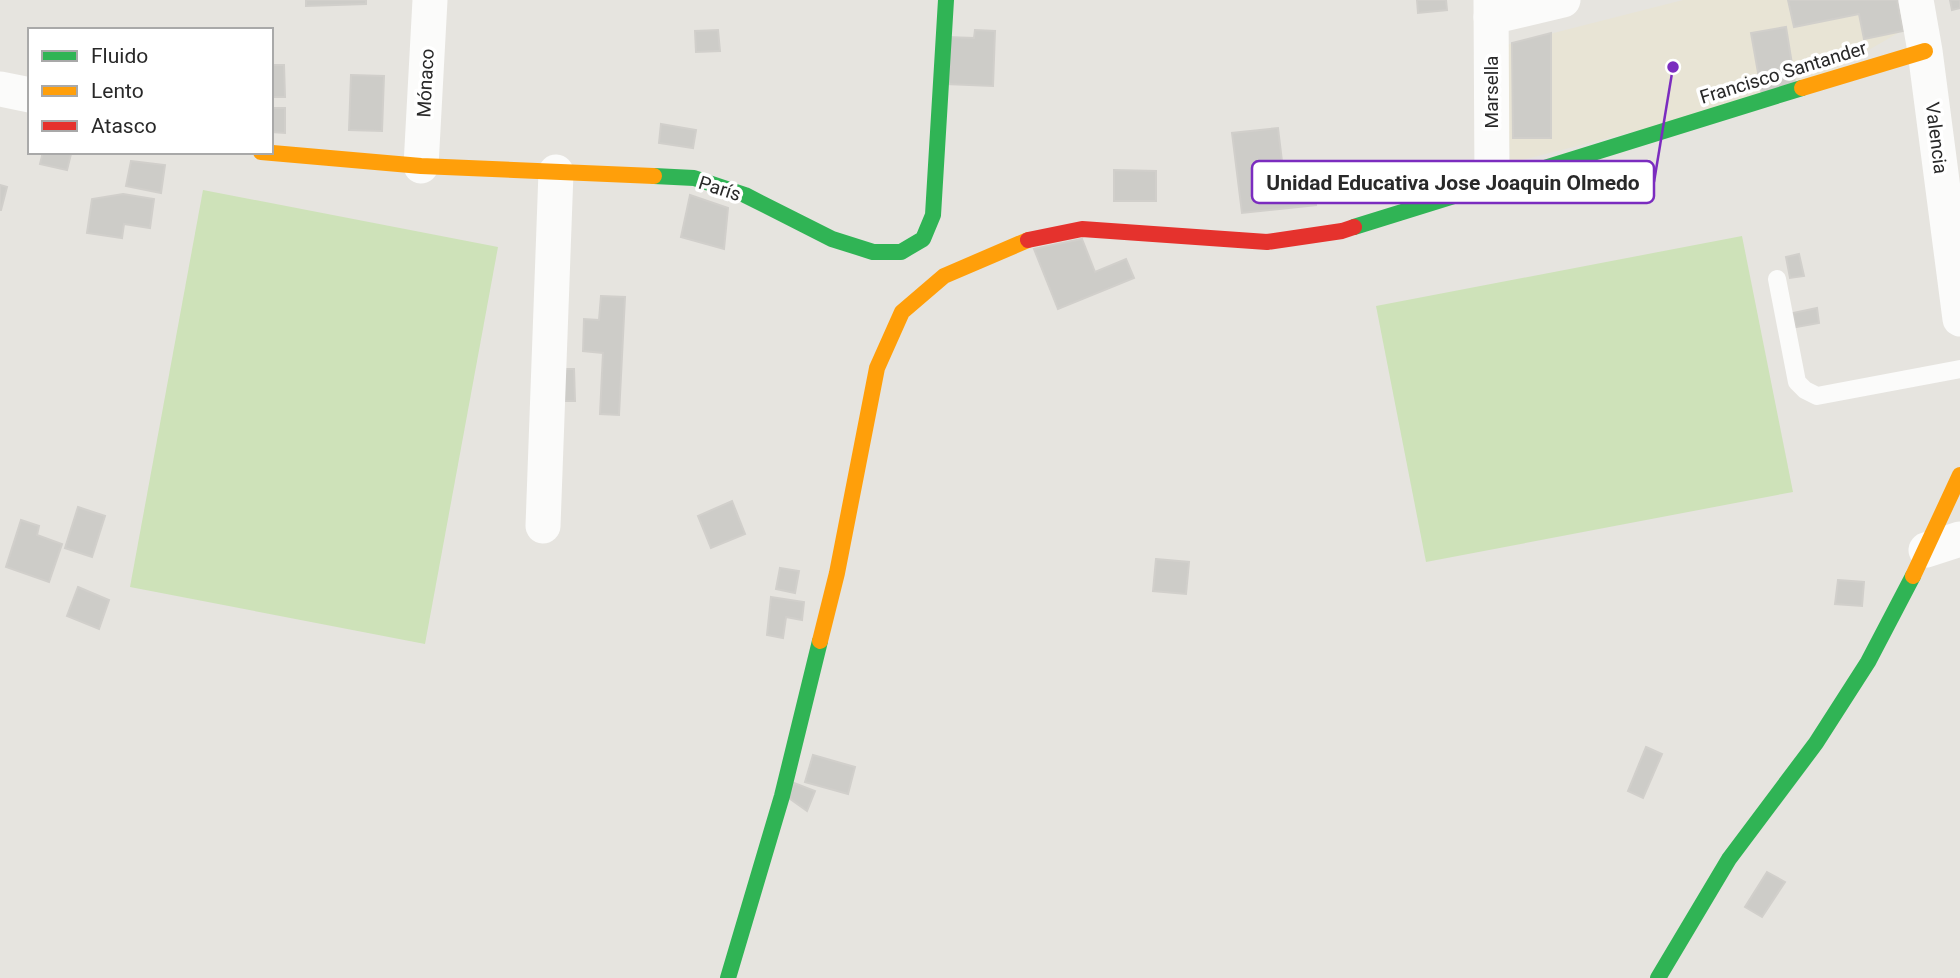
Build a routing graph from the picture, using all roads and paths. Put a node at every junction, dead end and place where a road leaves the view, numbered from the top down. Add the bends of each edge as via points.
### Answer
1 (430, 0) edge
2 (946, 0) edge
3 (1563, 0) edge
4 (1916, 0) edge
5 (1491, 8) edge
6 (1925, 51) junction
7 (0, 89) edge
8 (28, 95) edge
9 (273, 153) edge
10 (421, 166) junction
11 (556, 172) junction
12 (1492, 184) junction
13 (1777, 279) dead end
14 (1960, 319) edge
15 (1960, 369) edge
16 (1960, 475) edge
17 (543, 526) dead end
18 (1960, 539) edge
19 (1926, 550) junction
20 (728, 978) edge
21 (1658, 978) edge

1 - 10 street, Mónaco
2 - 11 street, París via 933,215 922,239 901,252 873,253 832,239 745,195 694,178
3 - 5 street
4 - 6 street, Valencia
5 - 12 street, Marsella
6 - 12 street, Francisco Santander
6 - 14 street, Valencia
7 - 8 street
9 - 10 street, París
10 - 11 street, París
11 - 17 street
12 - 20 street, Francisco Santander via 1342,231 1267,243 1082,229 1021,241 944,276 902,312 877,368 837,573 782,796
13 - 15 lane via 1797,382 1817,396
16 - 19 street
18 - 19 street
19 - 21 street via 1868,662 1816,743 1729,859

